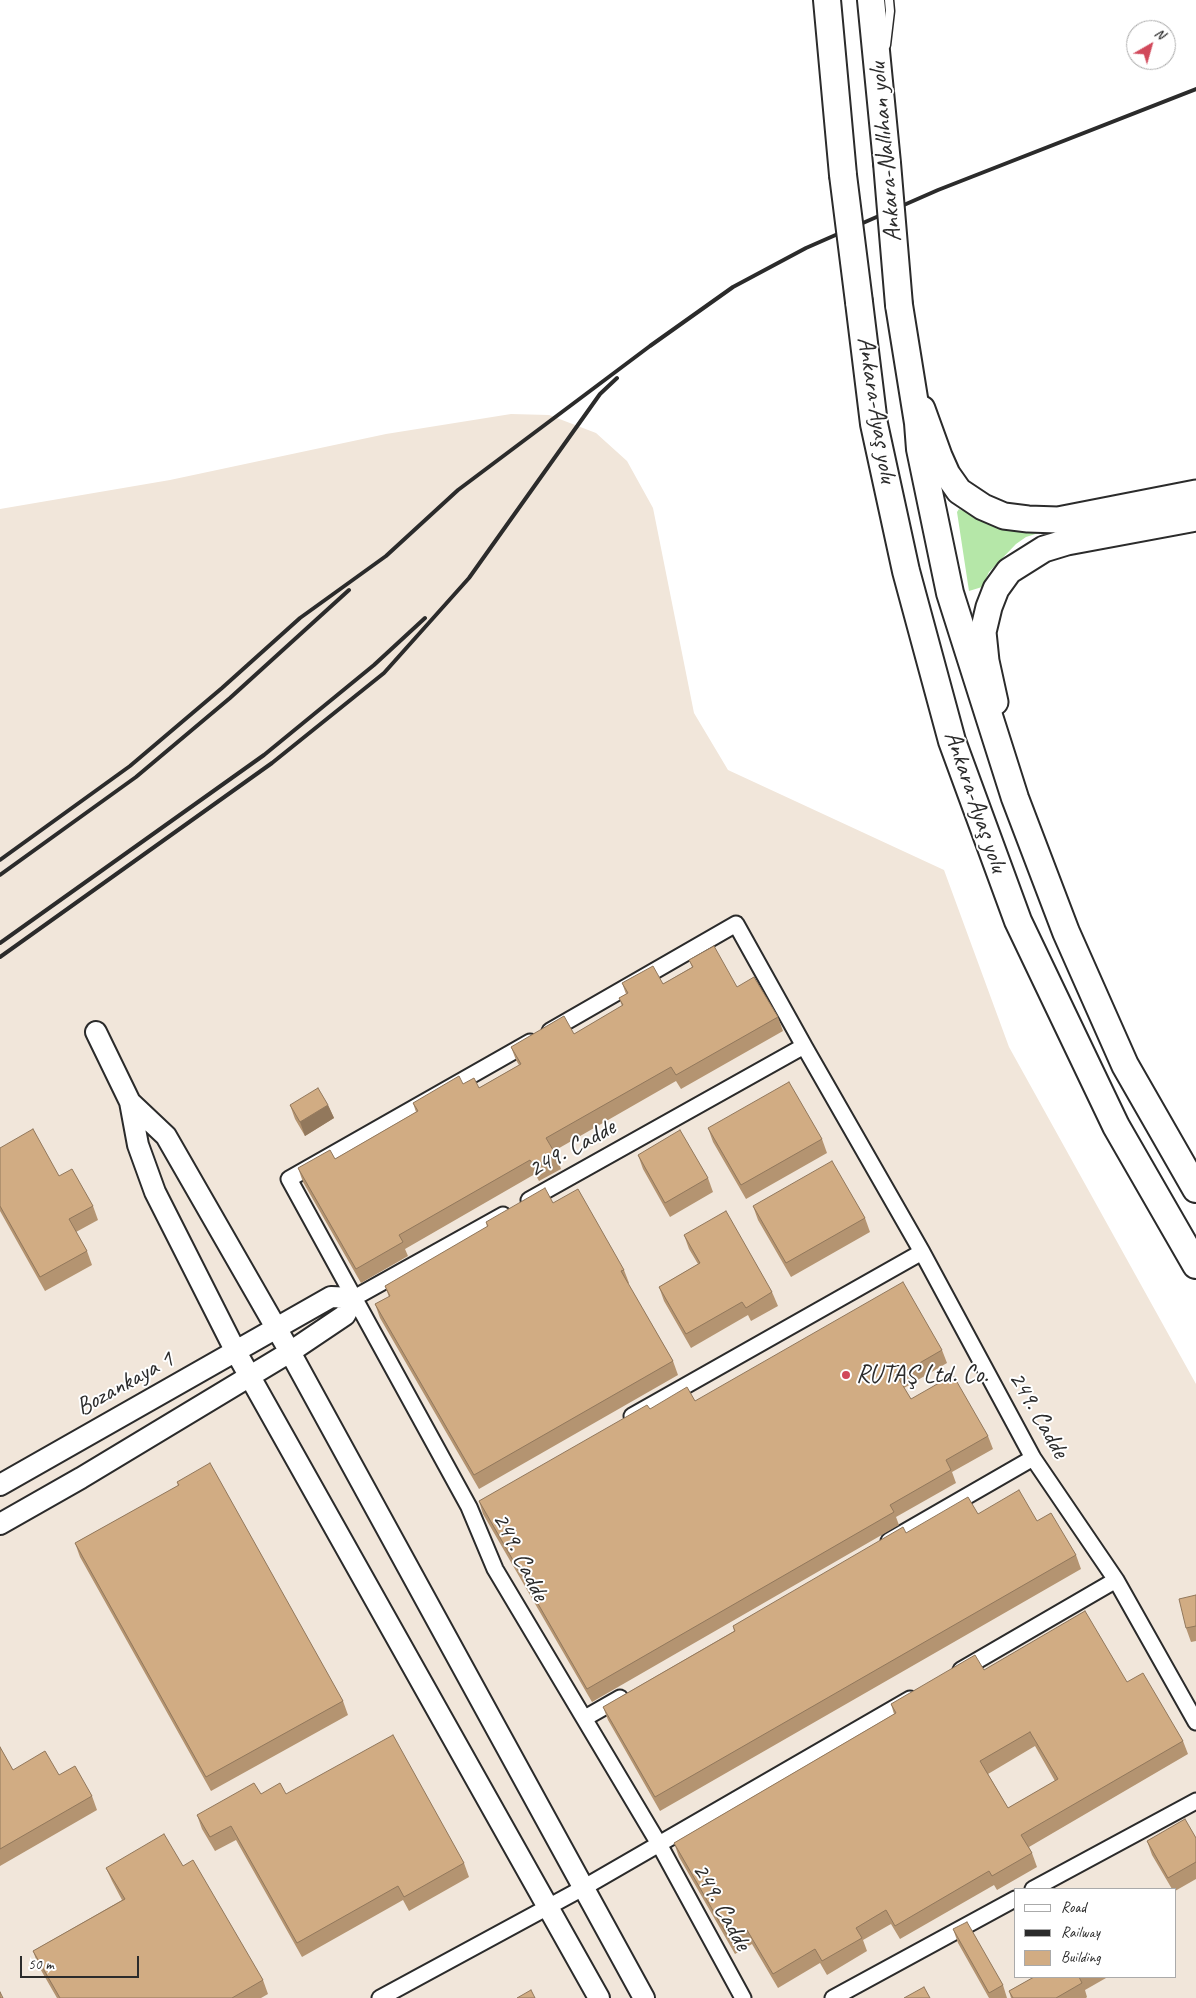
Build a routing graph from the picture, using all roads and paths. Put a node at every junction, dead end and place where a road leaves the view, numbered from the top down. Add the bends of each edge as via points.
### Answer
1 (827, 0) edge
2 (871, 0) edge
3 (889, 0) edge
4 (881, 94) junction
5 (859, 302) joint
6 (900, 305) joint
7 (908, 359) junction
8 (1196, 494) edge
9 (1196, 518) edge
10 (1062, 531) junction
11 (1015, 798) junction
12 (96, 1032) dead end
13 (804, 1046) junction
14 (130, 1102) junction
15 (1196, 1189) edge
16 (922, 1252) junction
17 (1196, 1265) edge
18 (354, 1298) junction
19 (275, 1328) junction
20 (236, 1352) junction
21 (290, 1352) junction
22 (249, 1376) junction
23 (623, 1421) edge
24 (1033, 1458) junction
25 (0, 1484) edge
26 (486, 1498) edge
27 (469, 1507) junction
28 (0, 1524) edge
29 (878, 1548) edge
30 (1116, 1580) junction
31 (944, 1680) edge
32 (637, 1688) edge
33 (927, 1690) edge
34 (585, 1718) junction
35 (1196, 1722) edge
36 (1196, 1801) edge
37 (659, 1844) junction
38 (583, 1888) junction
39 (1035, 1888) edge
40 (1014, 1900) edge
41 (548, 1906) junction
42 (380, 1998) edge
43 (599, 1998) edge
44 (644, 1998) edge
45 (743, 1998) edge
46 (833, 1998) edge

1 - 5 highway, Ankara-Nallıhan yolu, bridge via 843,175
2 - 4 highway, Ankara-Nallıhan yolu
3 - 4 lane
4 - 6 highway, Ankara-Nallıhan yolu, bridge
5 - 17 highway, Ankara-Ayaş yolu via 874,424 906,571 952,741 1018,921 1116,1126
6 - 7 highway, Ankara-Ayaş yolu
7 - 10 main road via 929,433 947,474 959,491 982,507 1004,516 1028,519
7 - 11 highway, Ankara-Ayaş yolu via 920,449 950,593
8 - 10 main road
9 - 10 main road
10 - 11 main road via 1044,549 1009,571 992,598 983,632 986,661
11 - 15 highway, Ankara-Ayaş yolu via 1066,932 1125,1065
12 - 14 street
13 - 16 street, 249. Cadde
13 - 18 street, 249. Cadde
13 - 18 street via 736,924 290,1179
14 - 19 street via 166,1136
14 - 20 street via 138,1145 155,1192
16 - 23 street
16 - 24 street, 249. Cadde
18 - 19 street, Bozankaya 1 via 330,1297
18 - 21 street via 344,1315
18 - 27 street, 249. Cadde
19 - 20 street, Bozankaya 1
19 - 21 street
20 - 22 street
20 - 25 street, Bozankaya 1
21 - 22 street
21 - 38 street
22 - 28 street
22 - 41 street
24 - 29 street
24 - 30 street, 249. Cadde
26 - 27 street
27 - 34 street, 249. Cadde via 495,1569
30 - 31 street
30 - 35 street, 249. Cadde
32 - 34 street
33 - 37 street
34 - 37 street, 249. Cadde
36 - 39 street
37 - 38 street
37 - 45 street, 249. Cadde
38 - 41 street
38 - 44 street
40 - 46 street
41 - 42 street
41 - 43 street

